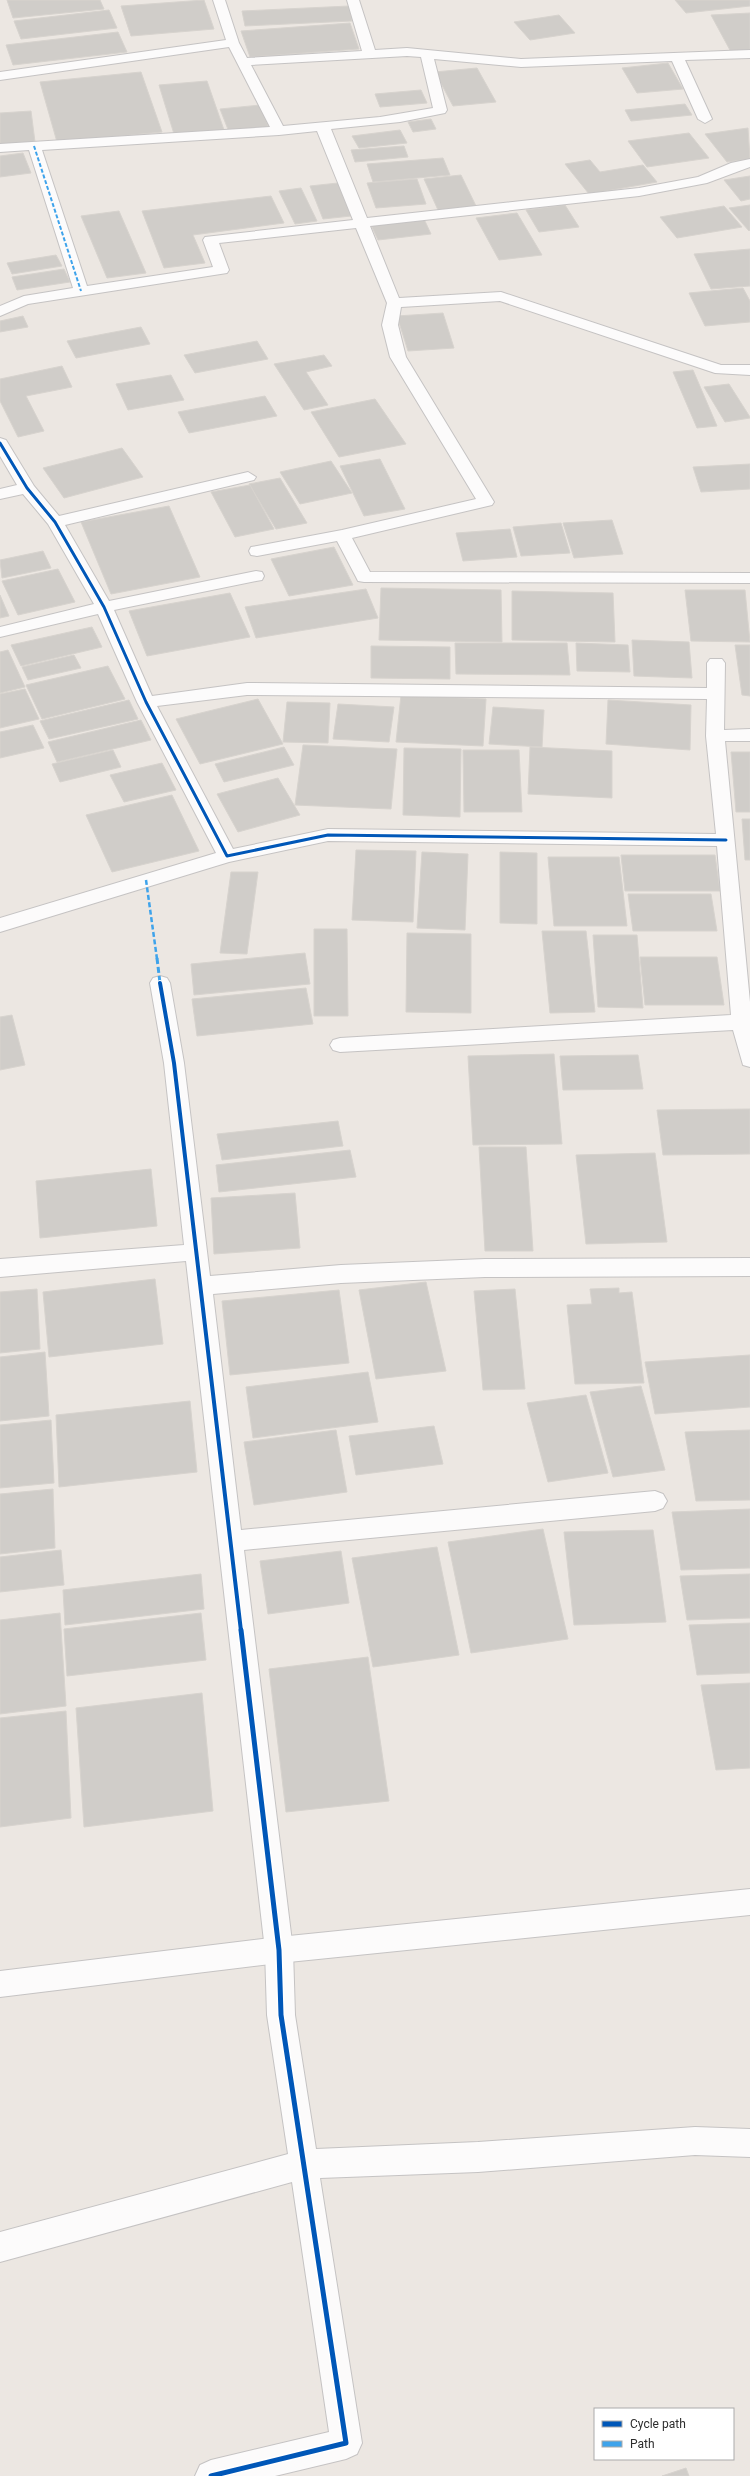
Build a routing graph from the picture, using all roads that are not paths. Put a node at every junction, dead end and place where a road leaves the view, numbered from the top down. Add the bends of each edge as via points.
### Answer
1 (219, 0) edge
2 (353, 0) edge
3 (233, 42) junction
4 (369, 53) junction
5 (750, 54) edge
6 (428, 55) junction
7 (677, 57) junction
8 (243, 62) junction
9 (0, 76) edge
10 (705, 119) dead end
11 (322, 124) junction
12 (279, 131) junction
13 (34, 146) junction
14 (0, 148) edge
15 (750, 163) edge
16 (360, 222) junction
17 (81, 291) junction
18 (394, 303) junction
19 (0, 312) edge
20 (750, 370) edge
21 (0, 443) edge
22 (248, 477) dead end
23 (26, 488) junction
24 (0, 494) edge
25 (55, 522) junction
26 (342, 535) junction
27 (257, 551) dead end
28 (256, 576) dead end
29 (750, 578) edge
30 (104, 607) junction
31 (0, 632) edge
32 (716, 663) dead end
33 (714, 694) junction
34 (146, 702) junction
35 (750, 735) edge
36 (715, 736) junction
37 (726, 840) junction
38 (227, 856) junction
39 (731, 918) junction
40 (750, 918) edge
41 (0, 925) edge
42 (160, 983) dead end
43 (742, 1022) junction
44 (340, 1045) dead end
45 (750, 1060) edge
46 (197, 1252) junction
47 (750, 1267) edge
48 (0, 1268) edge
49 (201, 1286) junction
50 (655, 1501) dead end
51 (230, 1541) junction
52 (750, 1902) edge
53 (278, 1950) junction
54 (0, 1984) edge
55 (750, 2143) edge
56 (305, 2164) junction
57 (0, 2247) edge
58 (211, 2476) edge

1 - 3 street
2 - 4 street
3 - 8 street
3 - 9 street
4 - 6 street via 407,52
4 - 8 street
5 - 7 street
6 - 7 street via 521,63
6 - 11 street via 440,110 416,116
7 - 10 street
8 - 12 street
11 - 12 street
11 - 16 street
12 - 13 street
13 - 14 street
13 - 17 street
15 - 16 street via 702,180 639,192
16 - 17 street via 210,240 222,270
16 - 18 street
17 - 19 street via 24,300
18 - 20 street via 501,296 720,370
18 - 26 street via 390,325 398,357 486,502
21 - 23 street
22 - 25 street
23 - 24 street
23 - 25 street
25 - 30 street
26 - 27 street
26 - 29 street via 364,577
28 - 30 street
30 - 31 street
30 - 34 street
32 - 33 street
33 - 34 street via 247,689
33 - 36 street
34 - 38 street
35 - 36 street
36 - 37 street
37 - 38 street via 328,835
37 - 39 street
38 - 41 street
39 - 40 street
39 - 43 street
42 - 46 street via 174,1063
43 - 44 street
43 - 45 street
46 - 48 street
46 - 49 street
47 - 49 street via 485,1268 341,1274
49 - 51 street
50 - 51 street
51 - 53 street
52 - 53 street
53 - 54 street
53 - 56 street via 281,2015
55 - 56 street via 695,2141 478,2157
56 - 57 street
56 - 58 street via 346,2443

